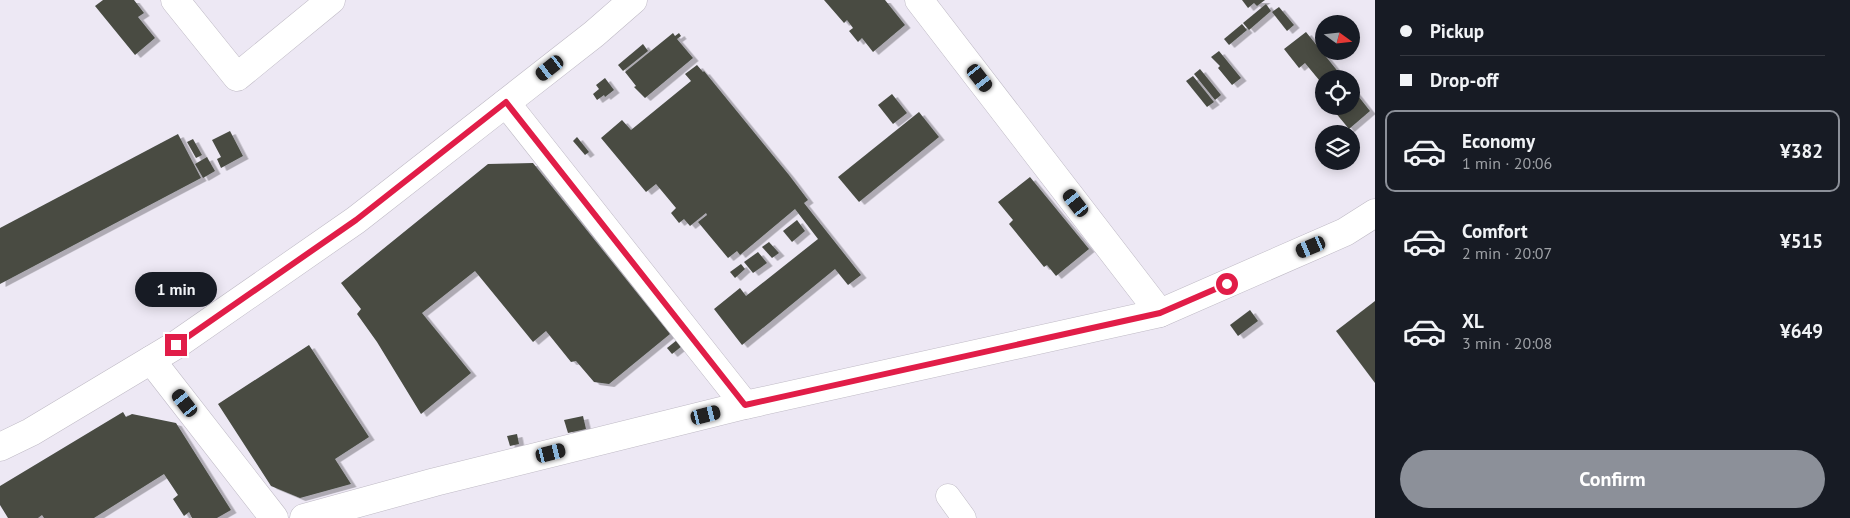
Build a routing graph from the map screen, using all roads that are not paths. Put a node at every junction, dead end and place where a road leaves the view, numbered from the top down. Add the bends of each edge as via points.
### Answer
1 (175, 0) edge
2 (331, 0) edge
3 (633, 0) edge
4 (920, 0) edge
5 (506, 102) junction
6 (1375, 213) edge
7 (1160, 313) junction
8 (151, 360) junction
9 (745, 405) junction
10 (0, 448) edge
11 (948, 496) dead end
12 (274, 518) edge
13 (304, 518) edge
14 (964, 518) edge

1 - 2 street via 237,78
3 - 5 street
4 - 7 street
5 - 8 street via 356,220
5 - 9 street
6 - 7 street via 1345,232
7 - 9 street
8 - 10 street
8 - 12 street
9 - 13 street via 434,482
11 - 14 street

